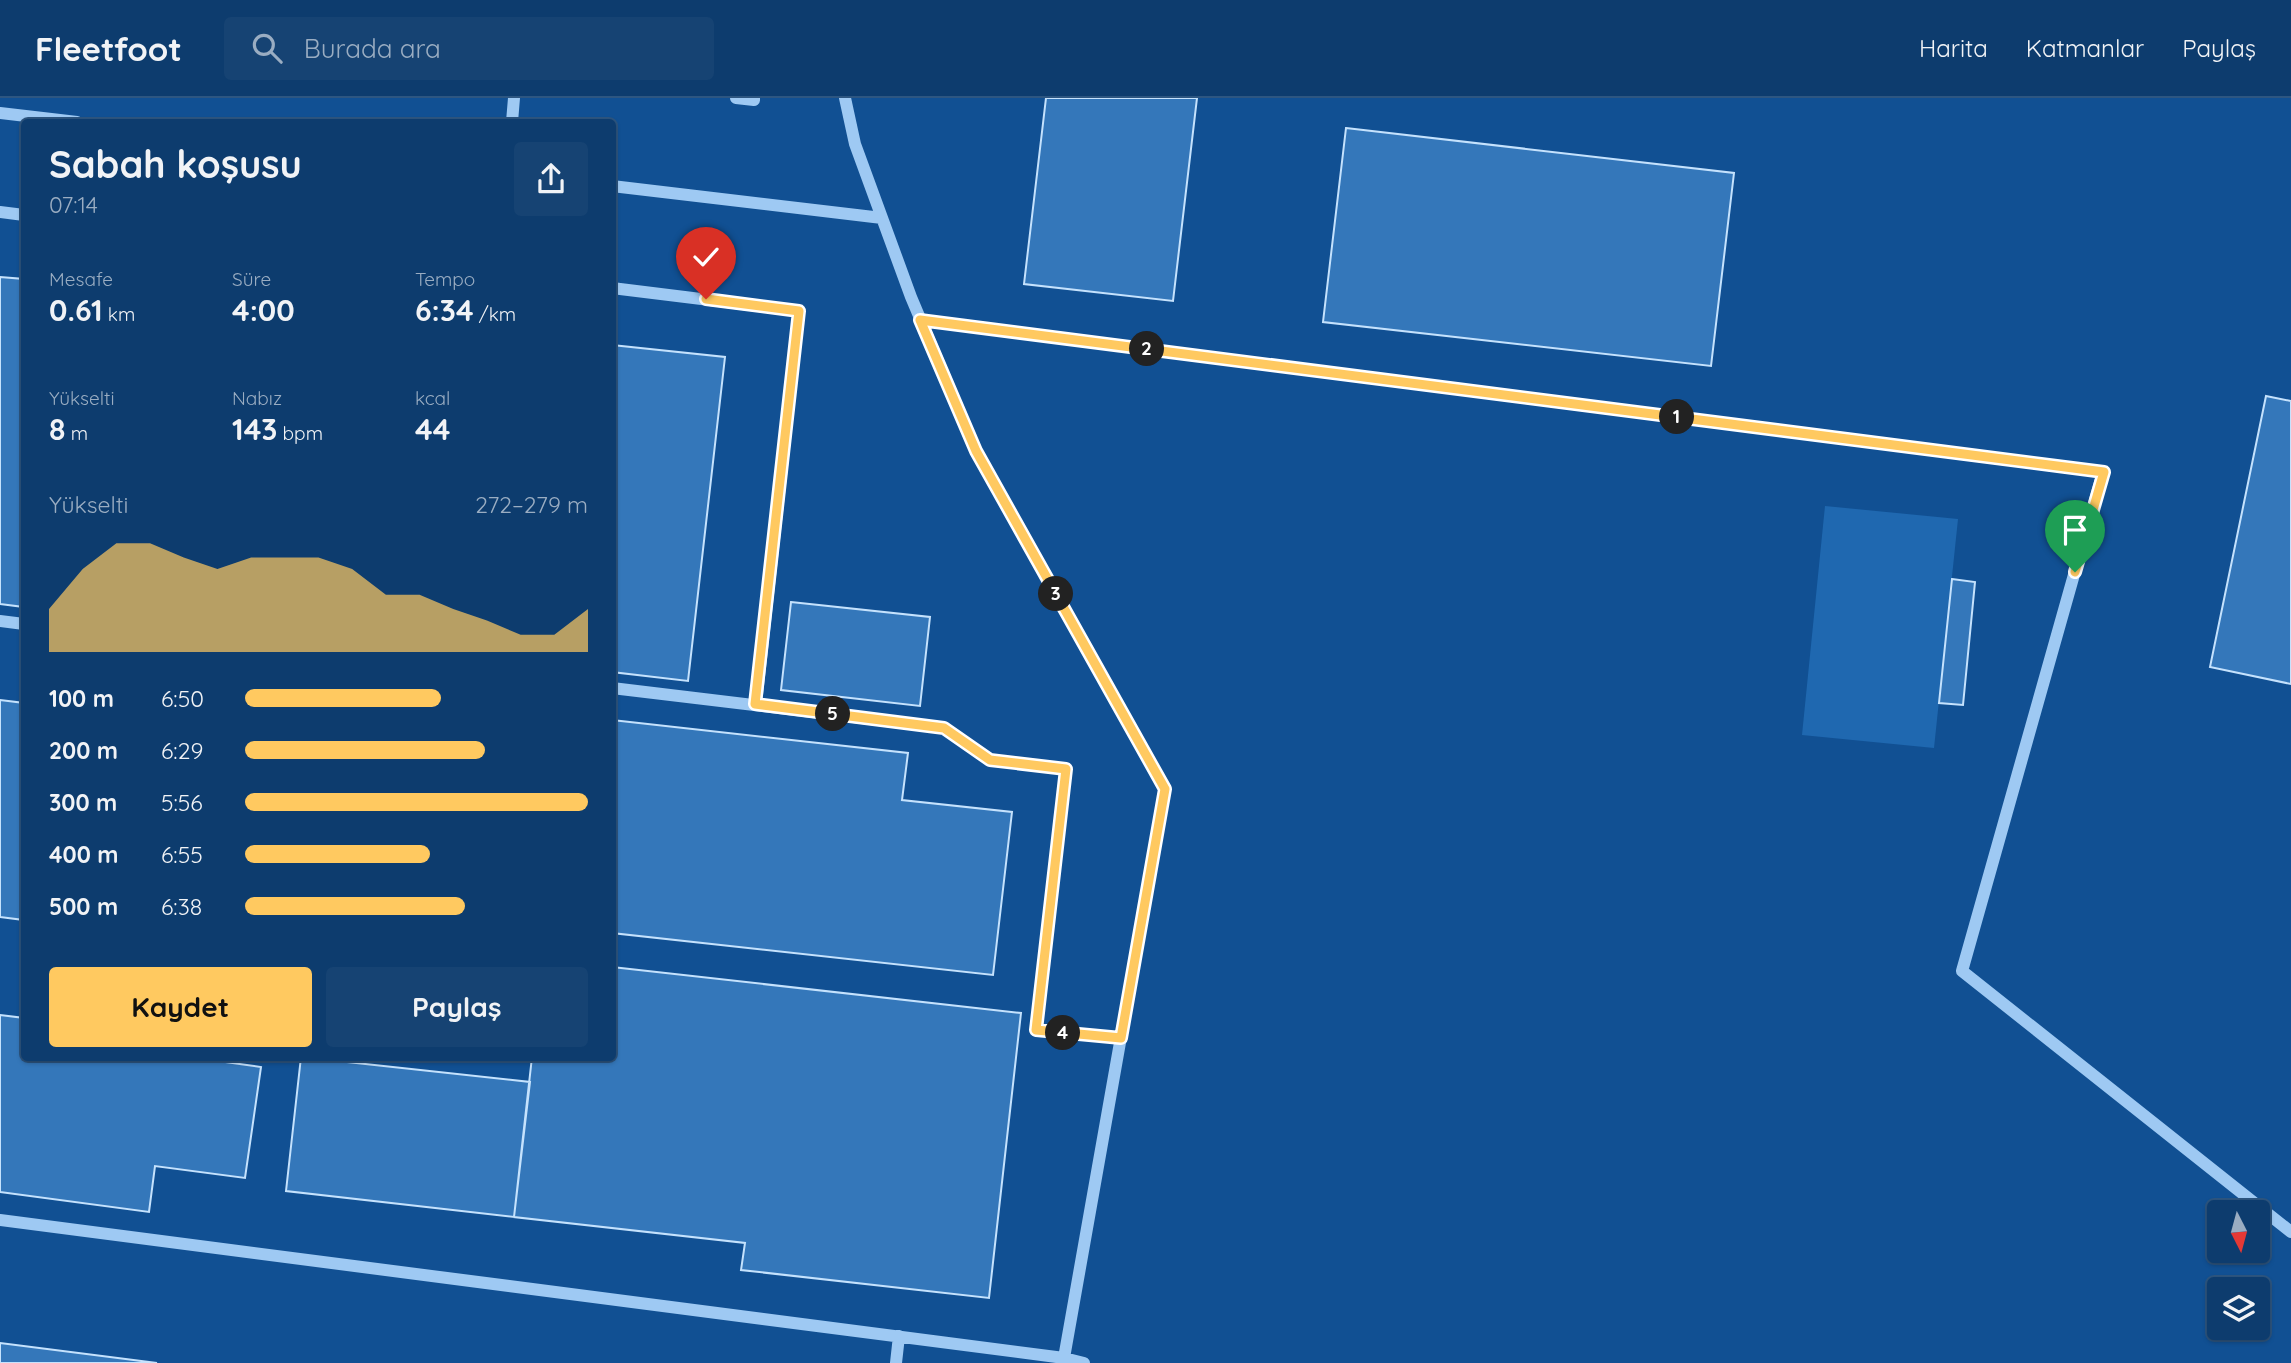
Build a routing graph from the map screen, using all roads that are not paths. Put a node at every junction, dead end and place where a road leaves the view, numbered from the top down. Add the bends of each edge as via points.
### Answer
1 (514, 98) edge
2 (736, 98) edge
3 (754, 98) edge
4 (845, 98) edge
5 (0, 113) edge
6 (51, 119) edge
7 (512, 119) edge
8 (616, 186) edge
9 (0, 212) edge
10 (21, 215) edge
11 (882, 218) junction
12 (616, 288) edge
13 (920, 320) junction
14 (0, 621) edge
15 (21, 624) edge
16 (616, 688) edge
17 (755, 704) junction
18 (1121, 1038) junction
19 (0, 1220) edge
20 (2291, 1232) edge
21 (899, 1336) junction
22 (1064, 1358) junction
23 (896, 1363) edge
24 (1084, 1363) edge

1 - 7 lane
2 - 3 lane
4 - 11 lane via 855,144
5 - 6 lane
8 - 11 lane
9 - 10 lane
11 - 13 lane
12 - 17 lane via 799,311
13 - 18 lane via 976,451 1165,789
13 - 20 lane via 2104,472 1962,971
14 - 15 lane
16 - 17 lane
17 - 18 lane via 944,728 990,760 1066,769 1036,1030
18 - 22 lane
19 - 21 lane
21 - 22 lane
21 - 23 lane
22 - 24 lane

